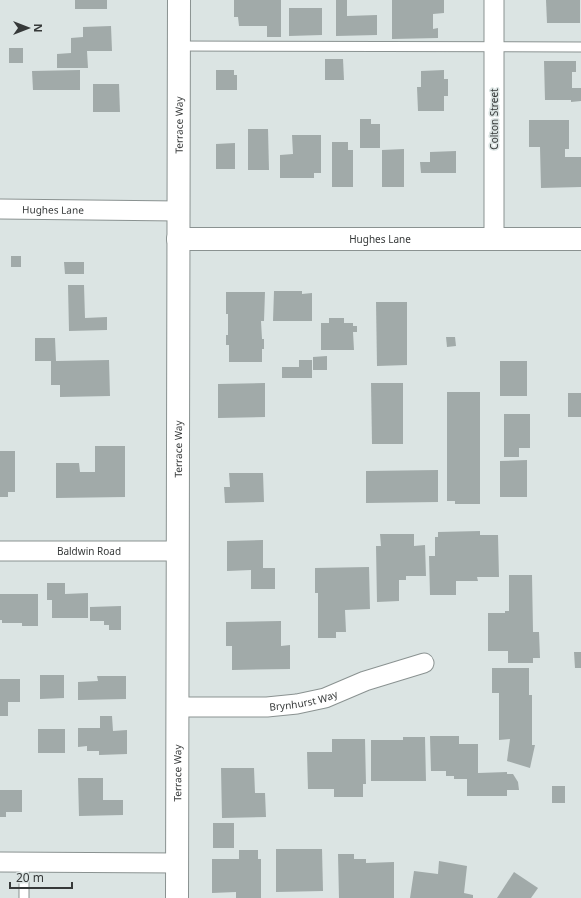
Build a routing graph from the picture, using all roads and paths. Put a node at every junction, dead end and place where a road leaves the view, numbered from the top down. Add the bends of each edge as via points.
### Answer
1 (179, 0) edge
2 (494, 0) edge
3 (179, 46) junction
4 (494, 47) junction
5 (581, 47) edge
6 (0, 209) edge
7 (178, 211) junction
8 (178, 239) junction
9 (494, 239) junction
10 (581, 239) edge
11 (0, 551) edge
12 (178, 551) junction
13 (424, 663) dead end
14 (178, 706) junction
15 (0, 862) edge
16 (24, 862) junction
17 (177, 863) junction
18 (24, 898) edge
19 (177, 898) edge

1 - 3 street, Terrace Way
2 - 4 street, Colton Street
3 - 4 lane
3 - 7 street, Terrace Way
4 - 5 lane
4 - 9 street, Colton Street
6 - 7 street, Hughes Lane
7 - 8 street, Terrace Way
8 - 9 street, Hughes Lane
8 - 12 street, Terrace Way
9 - 10 street, Hughes Lane
11 - 12 street, Baldwin Road
12 - 14 street, Terrace Way
13 - 14 street, Brynhurst Way via 365,681 325,698 297,704
14 - 17 street, Terrace Way
15 - 16 street
16 - 17 street
16 - 18 lane
17 - 19 street, Terrace Way

